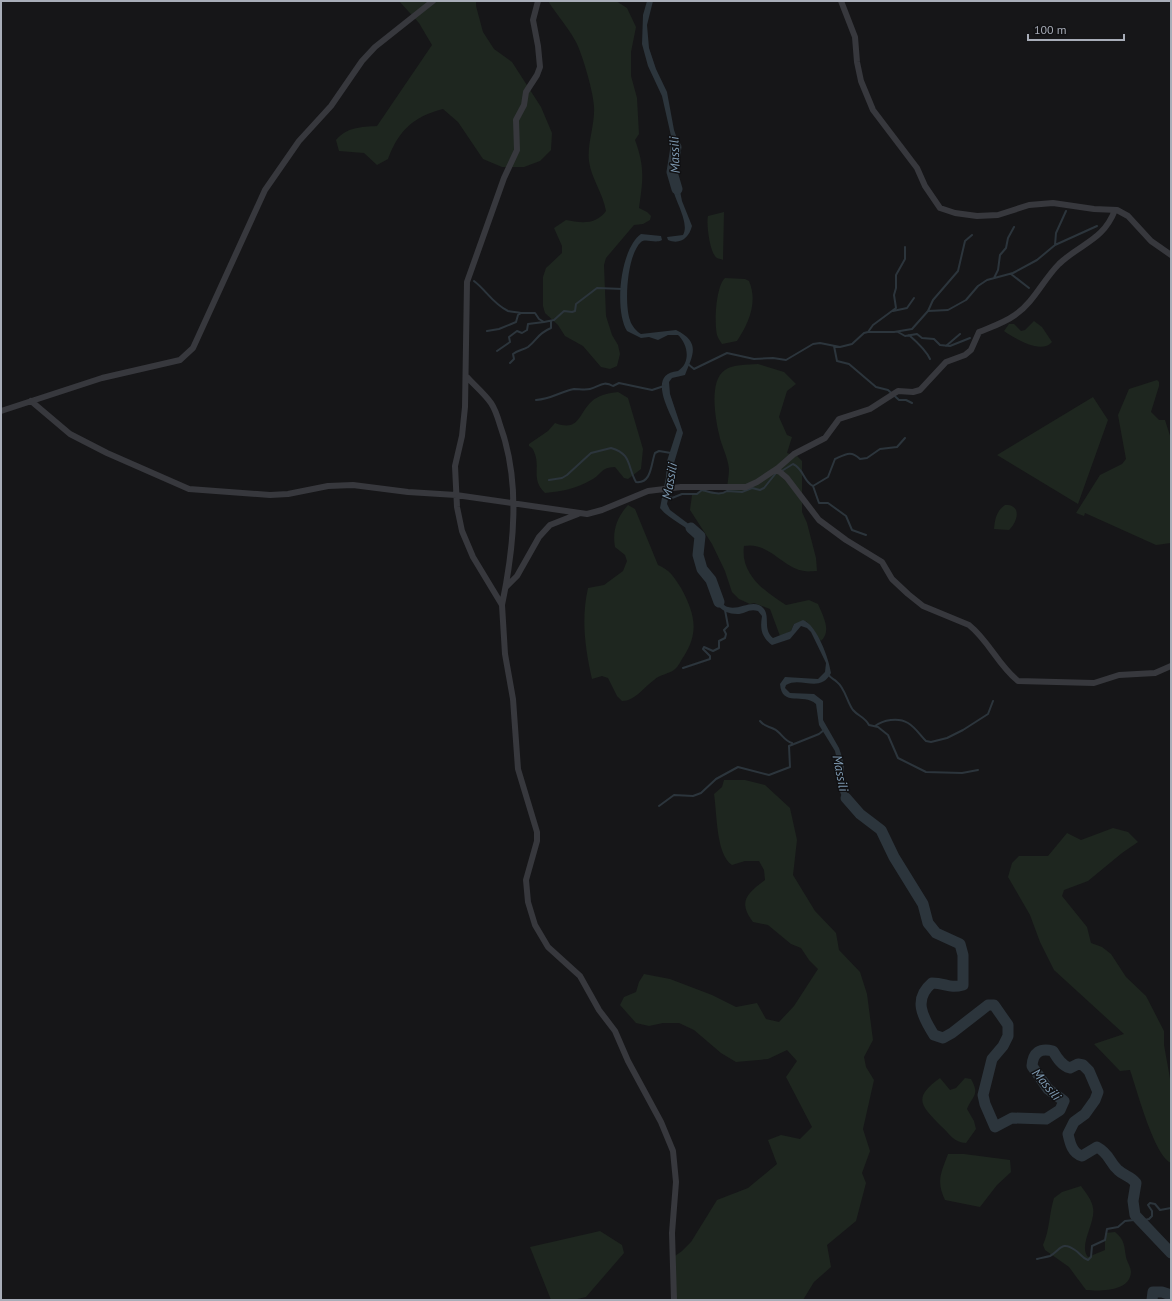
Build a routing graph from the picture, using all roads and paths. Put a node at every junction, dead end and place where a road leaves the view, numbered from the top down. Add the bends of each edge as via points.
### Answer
1 (433, 1) edge
2 (538, 1) edge
3 (841, 1) edge
4 (1115, 210) junction
5 (1171, 255) edge
6 (466, 376) junction
7 (31, 401) junction
8 (1, 411) edge
9 (775, 470) junction
10 (456, 495) junction
11 (513, 503) junction
12 (580, 514) junction
13 (505, 588) junction
14 (502, 605) junction
15 (1171, 666) edge
16 (674, 1300) edge

1 - 7 street via 375,47 362,61 331,106 299,141 265,190 193,348 187,355 180,360 102,378
2 - 6 street via 533,20 540,67 526,92 524,105 516,120 517,150 504,178 467,282
3 - 4 street via 855,37 861,81 873,110 917,168 924,186 940,208 977,216 998,214 1029,205 1053,203
4 - 5 street via 1128,216 1152,241
4 - 9 street via 1107,227 1069,254 1016,315 979,332 971,350 946,362 920,390 898,392 870,409 839,419 825,438 794,454
6 - 10 street via 462,436 455,466
6 - 11 street via 491,403 498,417 512,470
7 - 8 street
7 - 10 street via 70,434 107,454 188,489 270,495 353,485
9 - 12 street via 746,487 681,487 648,491 602,510
9 - 15 street via 786,478 819,520 882,562 892,579 923,606 974,629 1018,681 1094,683 1119,675 1155,673
10 - 11 street
10 - 14 street via 462,531 473,557
11 - 12 street
11 - 13 street via 512,537
12 - 13 street via 550,525
13 - 14 street
14 - 16 street via 518,769 537,832 537,842 526,880 528,902 535,924 548,947 580,976 599,1010 615,1031 673,1151 676,1182 672,1233

